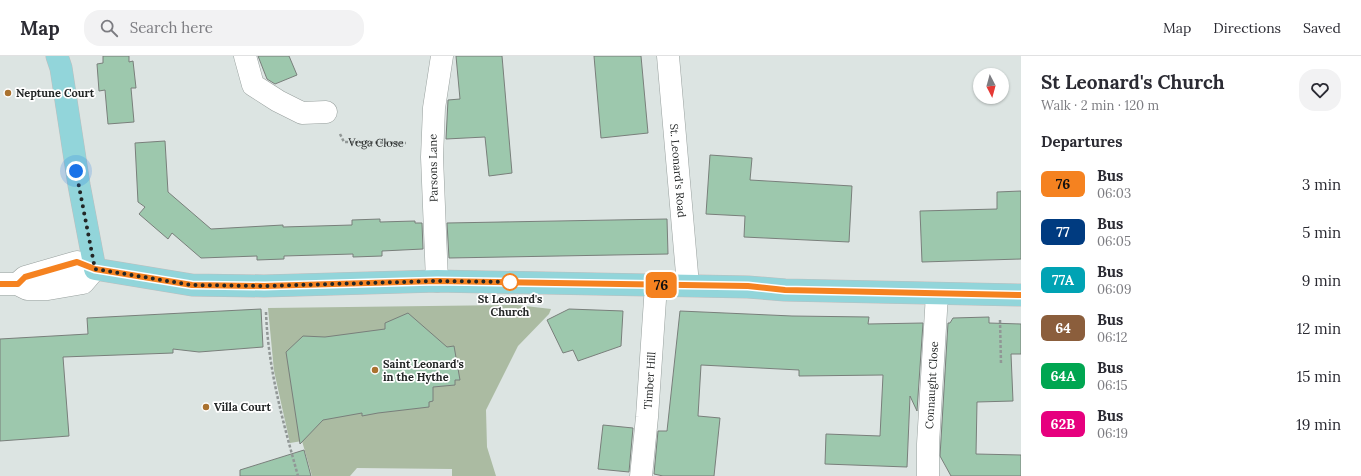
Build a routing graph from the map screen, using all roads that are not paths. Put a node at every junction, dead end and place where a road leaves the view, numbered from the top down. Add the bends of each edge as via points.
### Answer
1 (57, 56) edge
2 (245, 56) edge
3 (442, 56) edge
4 (668, 56) edge
5 (326, 112) road end
6 (95, 269) junction
7 (437, 281) junction
8 (9, 284) edge
9 (656, 285) junction
10 (688, 285) junction
11 (937, 294) junction
12 (1021, 295) edge
13 (641, 476) edge
14 (928, 476) edge

1 - 6 main road
2 - 5 street via 253,85 302,113
3 - 7 street, Parsons Lane via 434,108 432,157
4 - 10 street, St. Leonard's Road
6 - 7 main road via 192,285 264,286
6 - 8 street via 77,262
7 - 9 main road
9 - 10 main road
9 - 13 street, Timber Hill
10 - 11 main road
11 - 12 main road
11 - 14 street, Connaught Close

